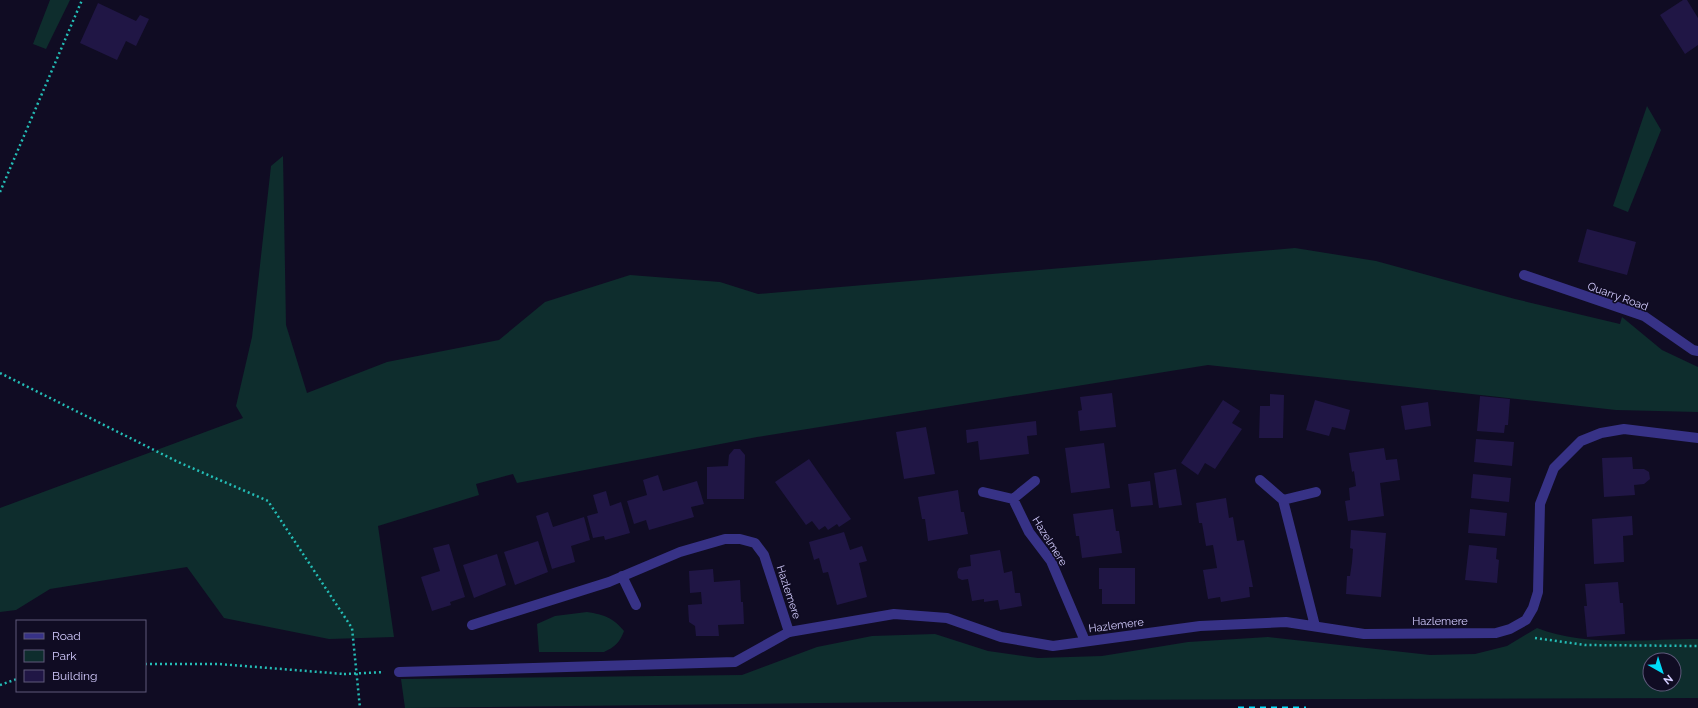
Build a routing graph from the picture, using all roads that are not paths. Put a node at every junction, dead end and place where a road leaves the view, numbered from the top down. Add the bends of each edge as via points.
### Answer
1 (1524, 275) dead end
2 (1698, 351) edge
3 (1698, 438) edge
4 (1260, 480) dead end
5 (1035, 481) dead end
6 (983, 492) dead end
7 (1316, 492) dead end
8 (1012, 499) junction
9 (1283, 500) junction
10 (622, 576) junction
11 (636, 606) dead end
12 (472, 625) dead end
13 (1315, 626) junction
14 (789, 632) junction
15 (1085, 641) junction
16 (399, 672) dead end

1 - 2 street, Quarry Road via 1644,316
3 - 13 street, Hazlemere via 1624,429 1601,433 1581,441 1554,468 1540,504 1538,592 1526,620 1517,625 1496,633 1364,634
4 - 9 street
5 - 8 street
6 - 8 street
7 - 9 street
8 - 15 street, Hazelmere via 1029,532 1051,560
9 - 13 street
10 - 11 street
10 - 12 street, Hazlemere
10 - 14 street, Hazlemere via 680,552 724,539 740,539 755,544 764,555
13 - 15 street, Hazlemere via 1286,622 1200,626
14 - 15 street, Hazlemere via 894,614 947,618 1000,637 1052,646
14 - 16 street via 735,662

